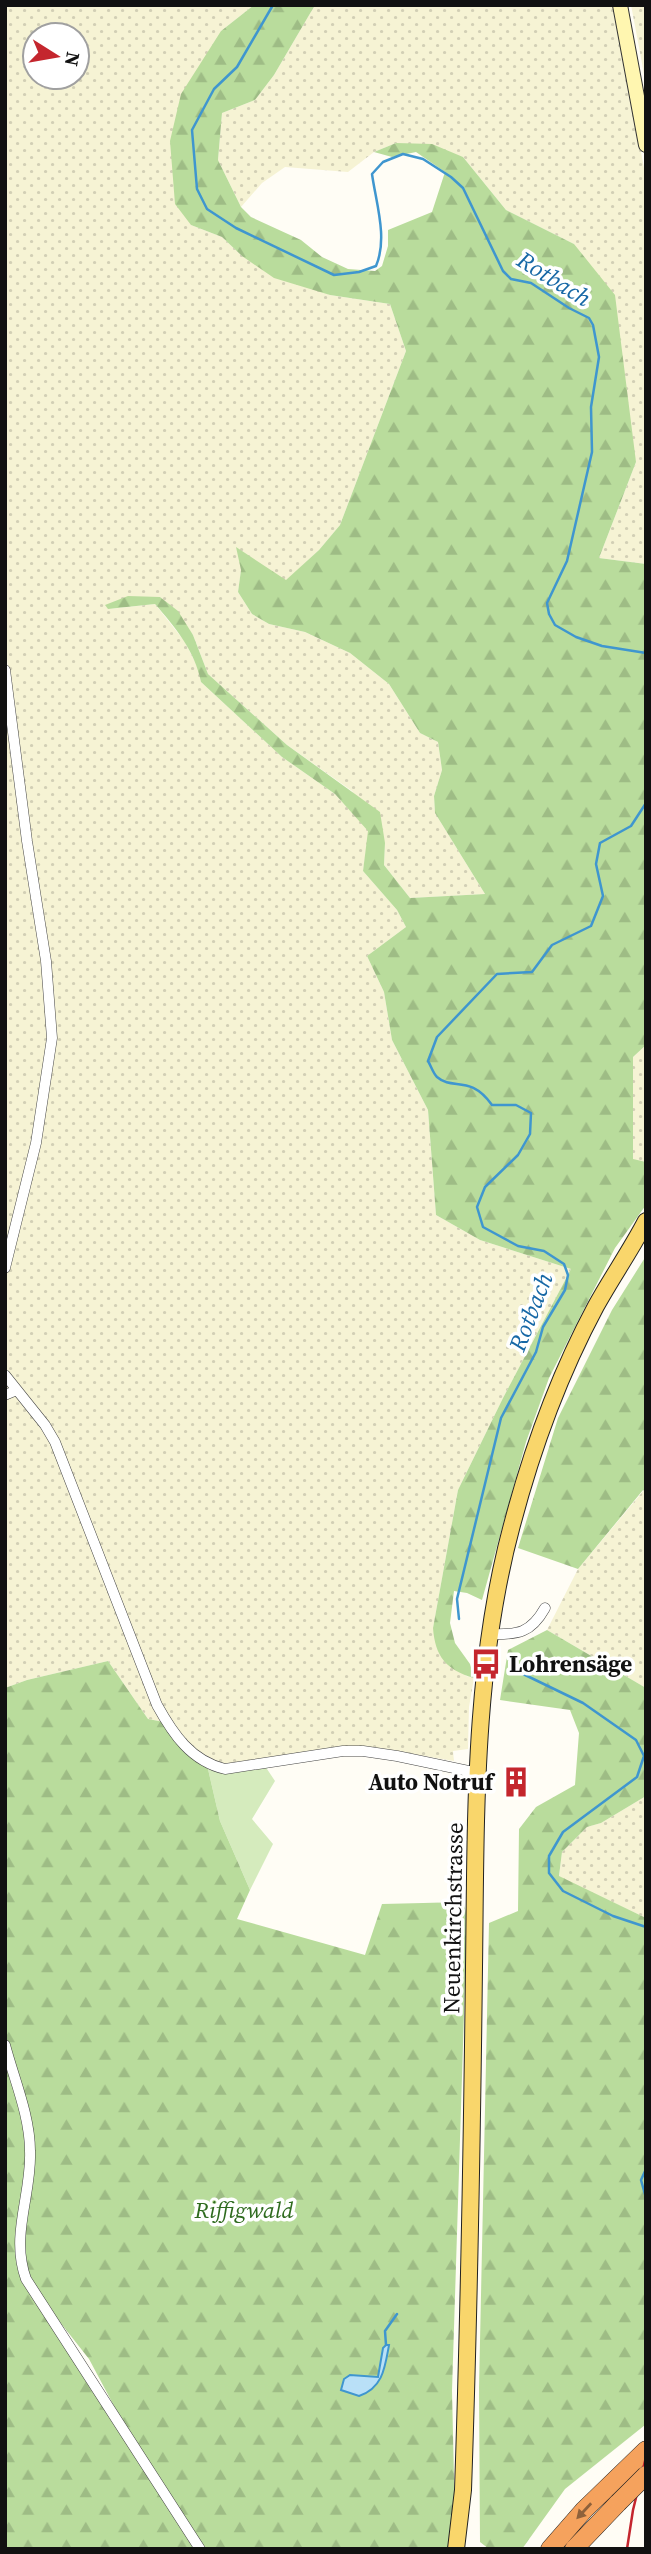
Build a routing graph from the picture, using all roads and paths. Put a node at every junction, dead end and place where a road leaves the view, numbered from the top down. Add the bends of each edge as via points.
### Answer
1 (620, 5) edge
2 (646, 145) edge
3 (5, 670) edge
4 (644, 1227) edge
5 (5, 1268) edge
6 (5, 1375) edge
7 (18, 1390) junction
8 (5, 1395) edge
9 (545, 1608) dead end
10 (490, 1634) junction
11 (478, 1773) junction
12 (5, 2045) edge
13 (646, 2450) edge
14 (646, 2475) edge
15 (200, 2549) edge
16 (456, 2549) edge
17 (550, 2549) edge
18 (574, 2549) edge

1 - 2 main road
3 - 5 street via 46,961 52,1038 36,1143
4 - 10 main road, Neuenkirchstrasse via 590,1319 543,1426 509,1535
6 - 7 street
7 - 8 street
7 - 11 street via 55,1442 156,1705 178,1738 207,1765 225,1769 363,1751
9 - 10 street via 537,1622 520,1633
10 - 11 main road, Neuenkirchstrasse
11 - 16 main road, Neuenkirchstrasse via 464,2478
12 - 15 street via 30,2135 30,2174 19,2243 23,2271
13 -> 17 highway
14 - 18 highway, bridge

